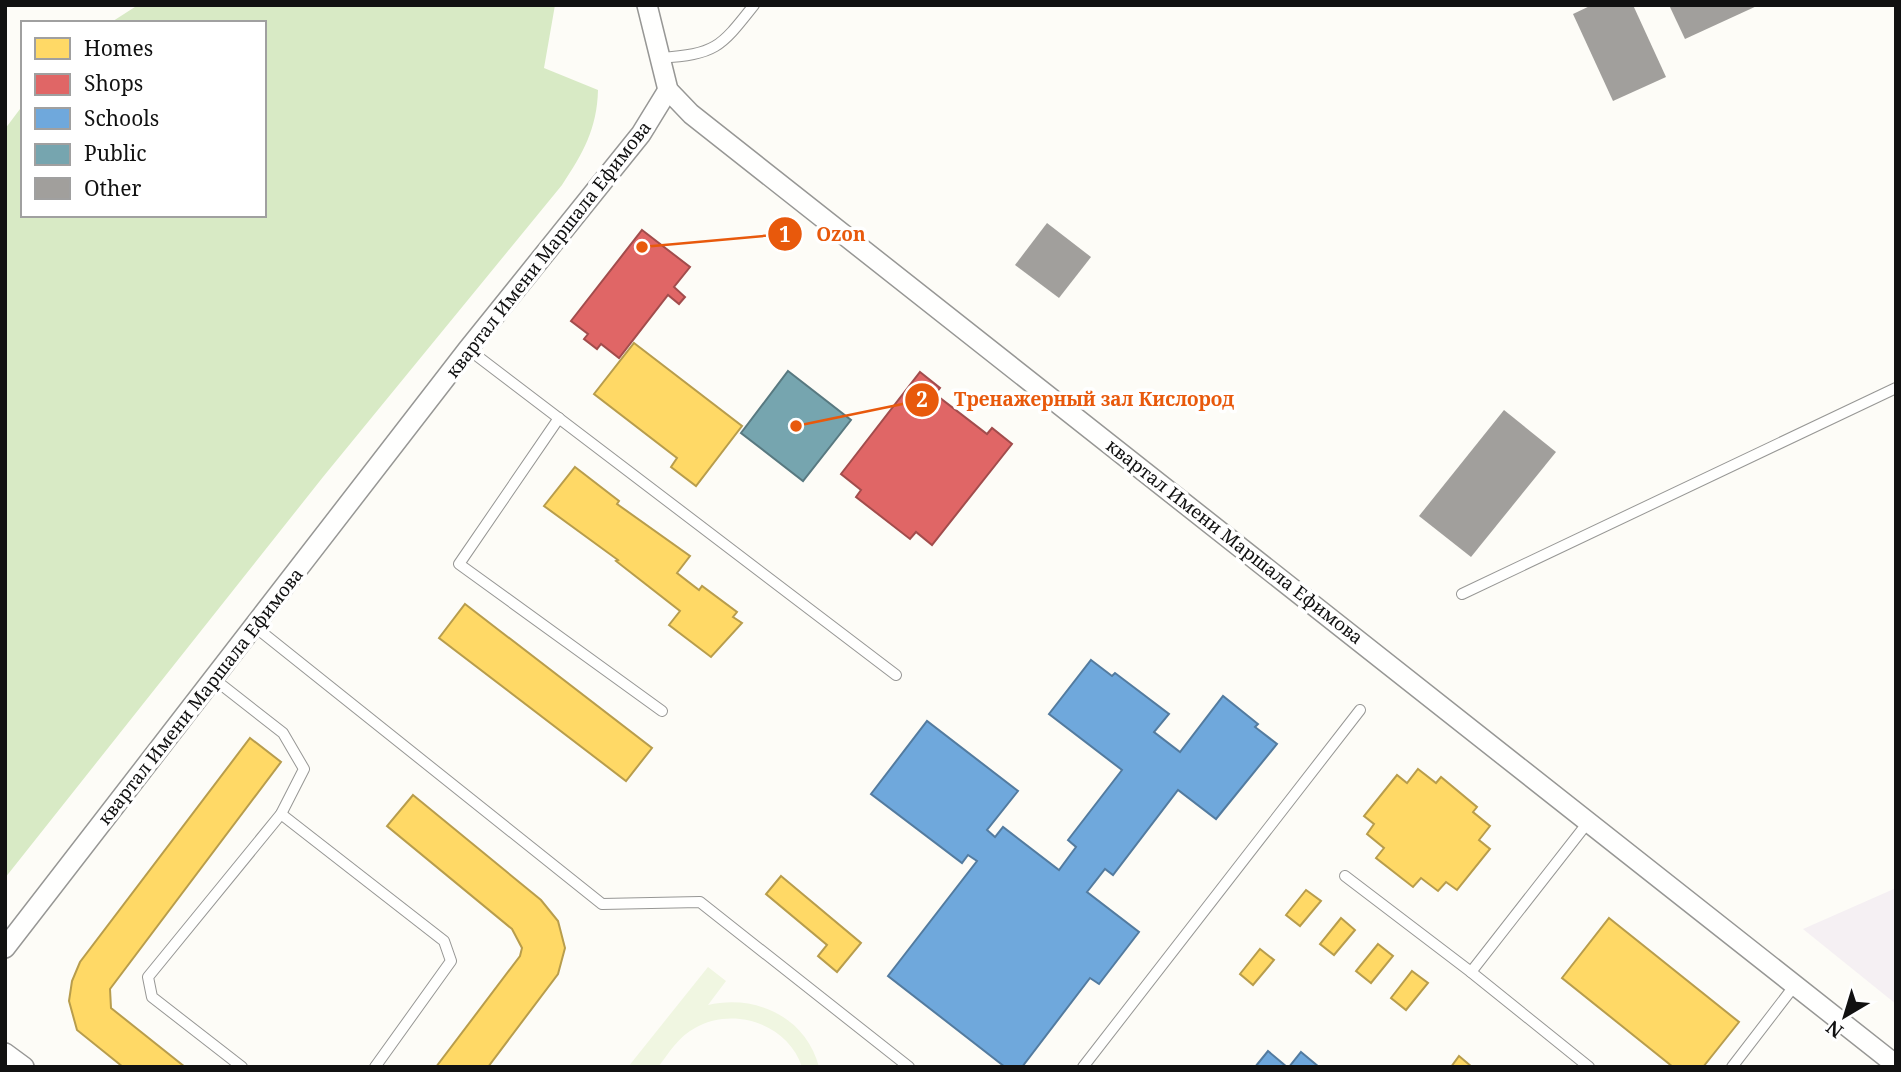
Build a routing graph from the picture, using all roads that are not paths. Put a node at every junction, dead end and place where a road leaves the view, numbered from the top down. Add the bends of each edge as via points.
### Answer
1 (647, 5) edge
2 (754, 5) edge
3 (660, 58) junction
4 (668, 90) junction
5 (468, 349) junction
6 (1896, 388) edge
7 (559, 418) junction
8 (1462, 594) dead end
9 (254, 626) junction
10 (895, 675) dead end
11 (214, 679) junction
12 (1360, 710) dead end
13 (663, 711) dead end
14 (281, 814) junction
15 (1589, 821) junction
16 (1345, 876) dead end
17 (5, 948) edge
18 (1471, 972) junction
19 (1794, 985) junction
20 (5, 1053) edge
21 (1896, 1065) edge
22 (23, 1067) edge
23 (242, 1067) edge
24 (375, 1067) edge
25 (909, 1067) edge
26 (1083, 1067) edge
27 (1589, 1067) edge
28 (1732, 1067) edge

1 - 3 street
2 - 3 lane via 725,41 710,51
3 - 4 street
4 - 5 street, квартал Имени Маршала Ефимова via 641,134
4 - 15 street, квартал Имени Маршала Ефимова via 691,114
5 - 7 lane
5 - 9 street, квартал Имени Маршала Ефимова
6 - 8 lane
7 - 10 lane
7 - 13 lane via 459,564
9 - 11 street, квартал Имени Маршала Ефимова
9 - 25 lane via 603,904 700,902
11 - 14 lane via 283,733 304,769
11 - 17 street, квартал Имени Маршала Ефимова
12 - 26 lane
14 - 23 lane via 148,977 152,997
14 - 24 lane via 444,941 451,961
15 - 18 lane
15 - 19 street, квартал Имени Маршала Ефимова
16 - 18 lane
18 - 27 lane
19 - 21 street, квартал Имени Маршала Ефимова
19 - 28 lane
20 - 22 street

